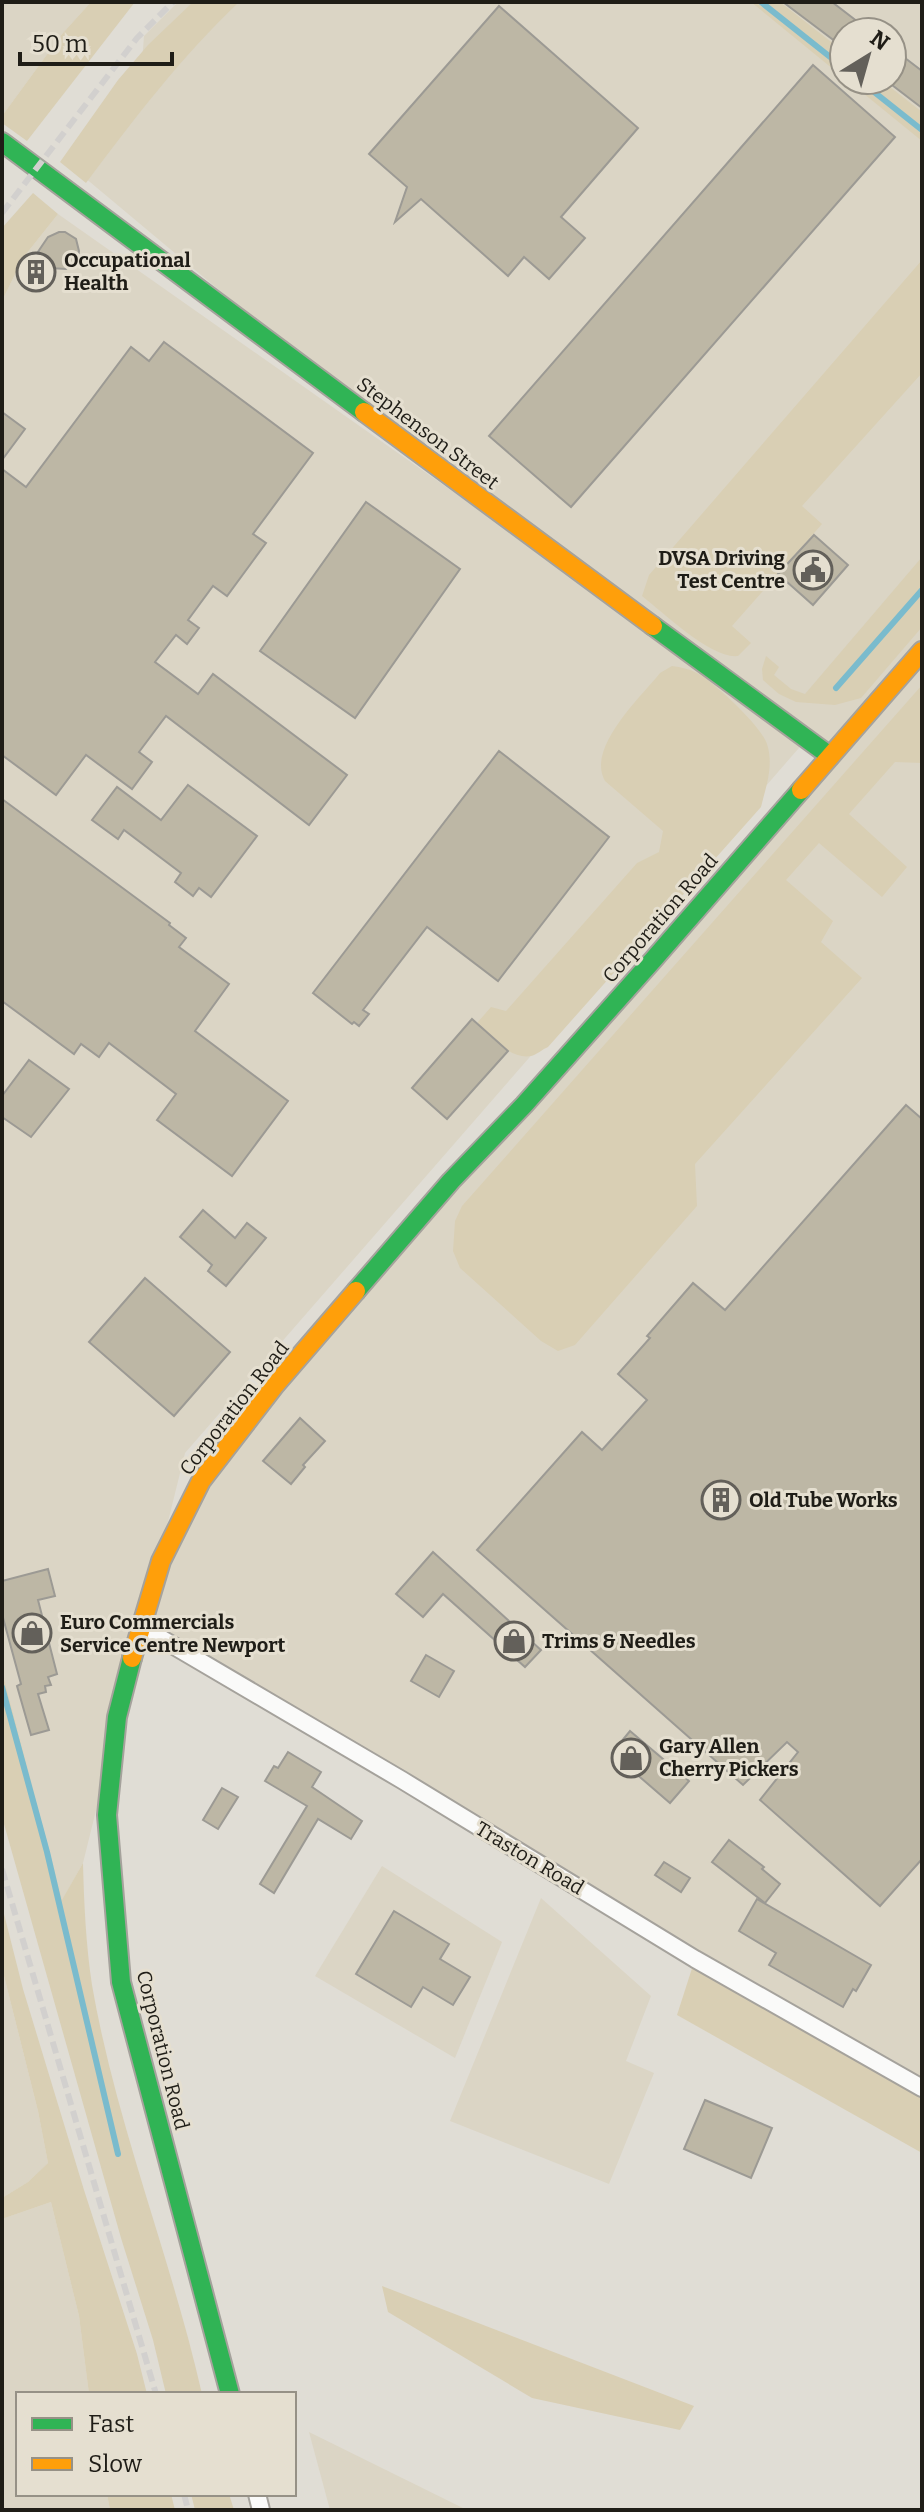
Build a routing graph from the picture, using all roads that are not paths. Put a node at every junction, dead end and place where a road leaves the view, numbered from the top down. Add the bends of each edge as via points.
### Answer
1 (2, 142) edge
2 (922, 651) edge
3 (830, 756) junction
4 (140, 1626) junction
5 (922, 2088) edge
6 (229, 2392) edge

1 - 3 street, Stephenson Street
2 - 3 street, Corporation Road
3 - 4 street, Corporation Road via 275,1385 201,1481 161,1561
4 - 5 street, Traston Road via 695,1959
4 - 6 street, Corporation Road via 117,1717 107,1815 121,1982

